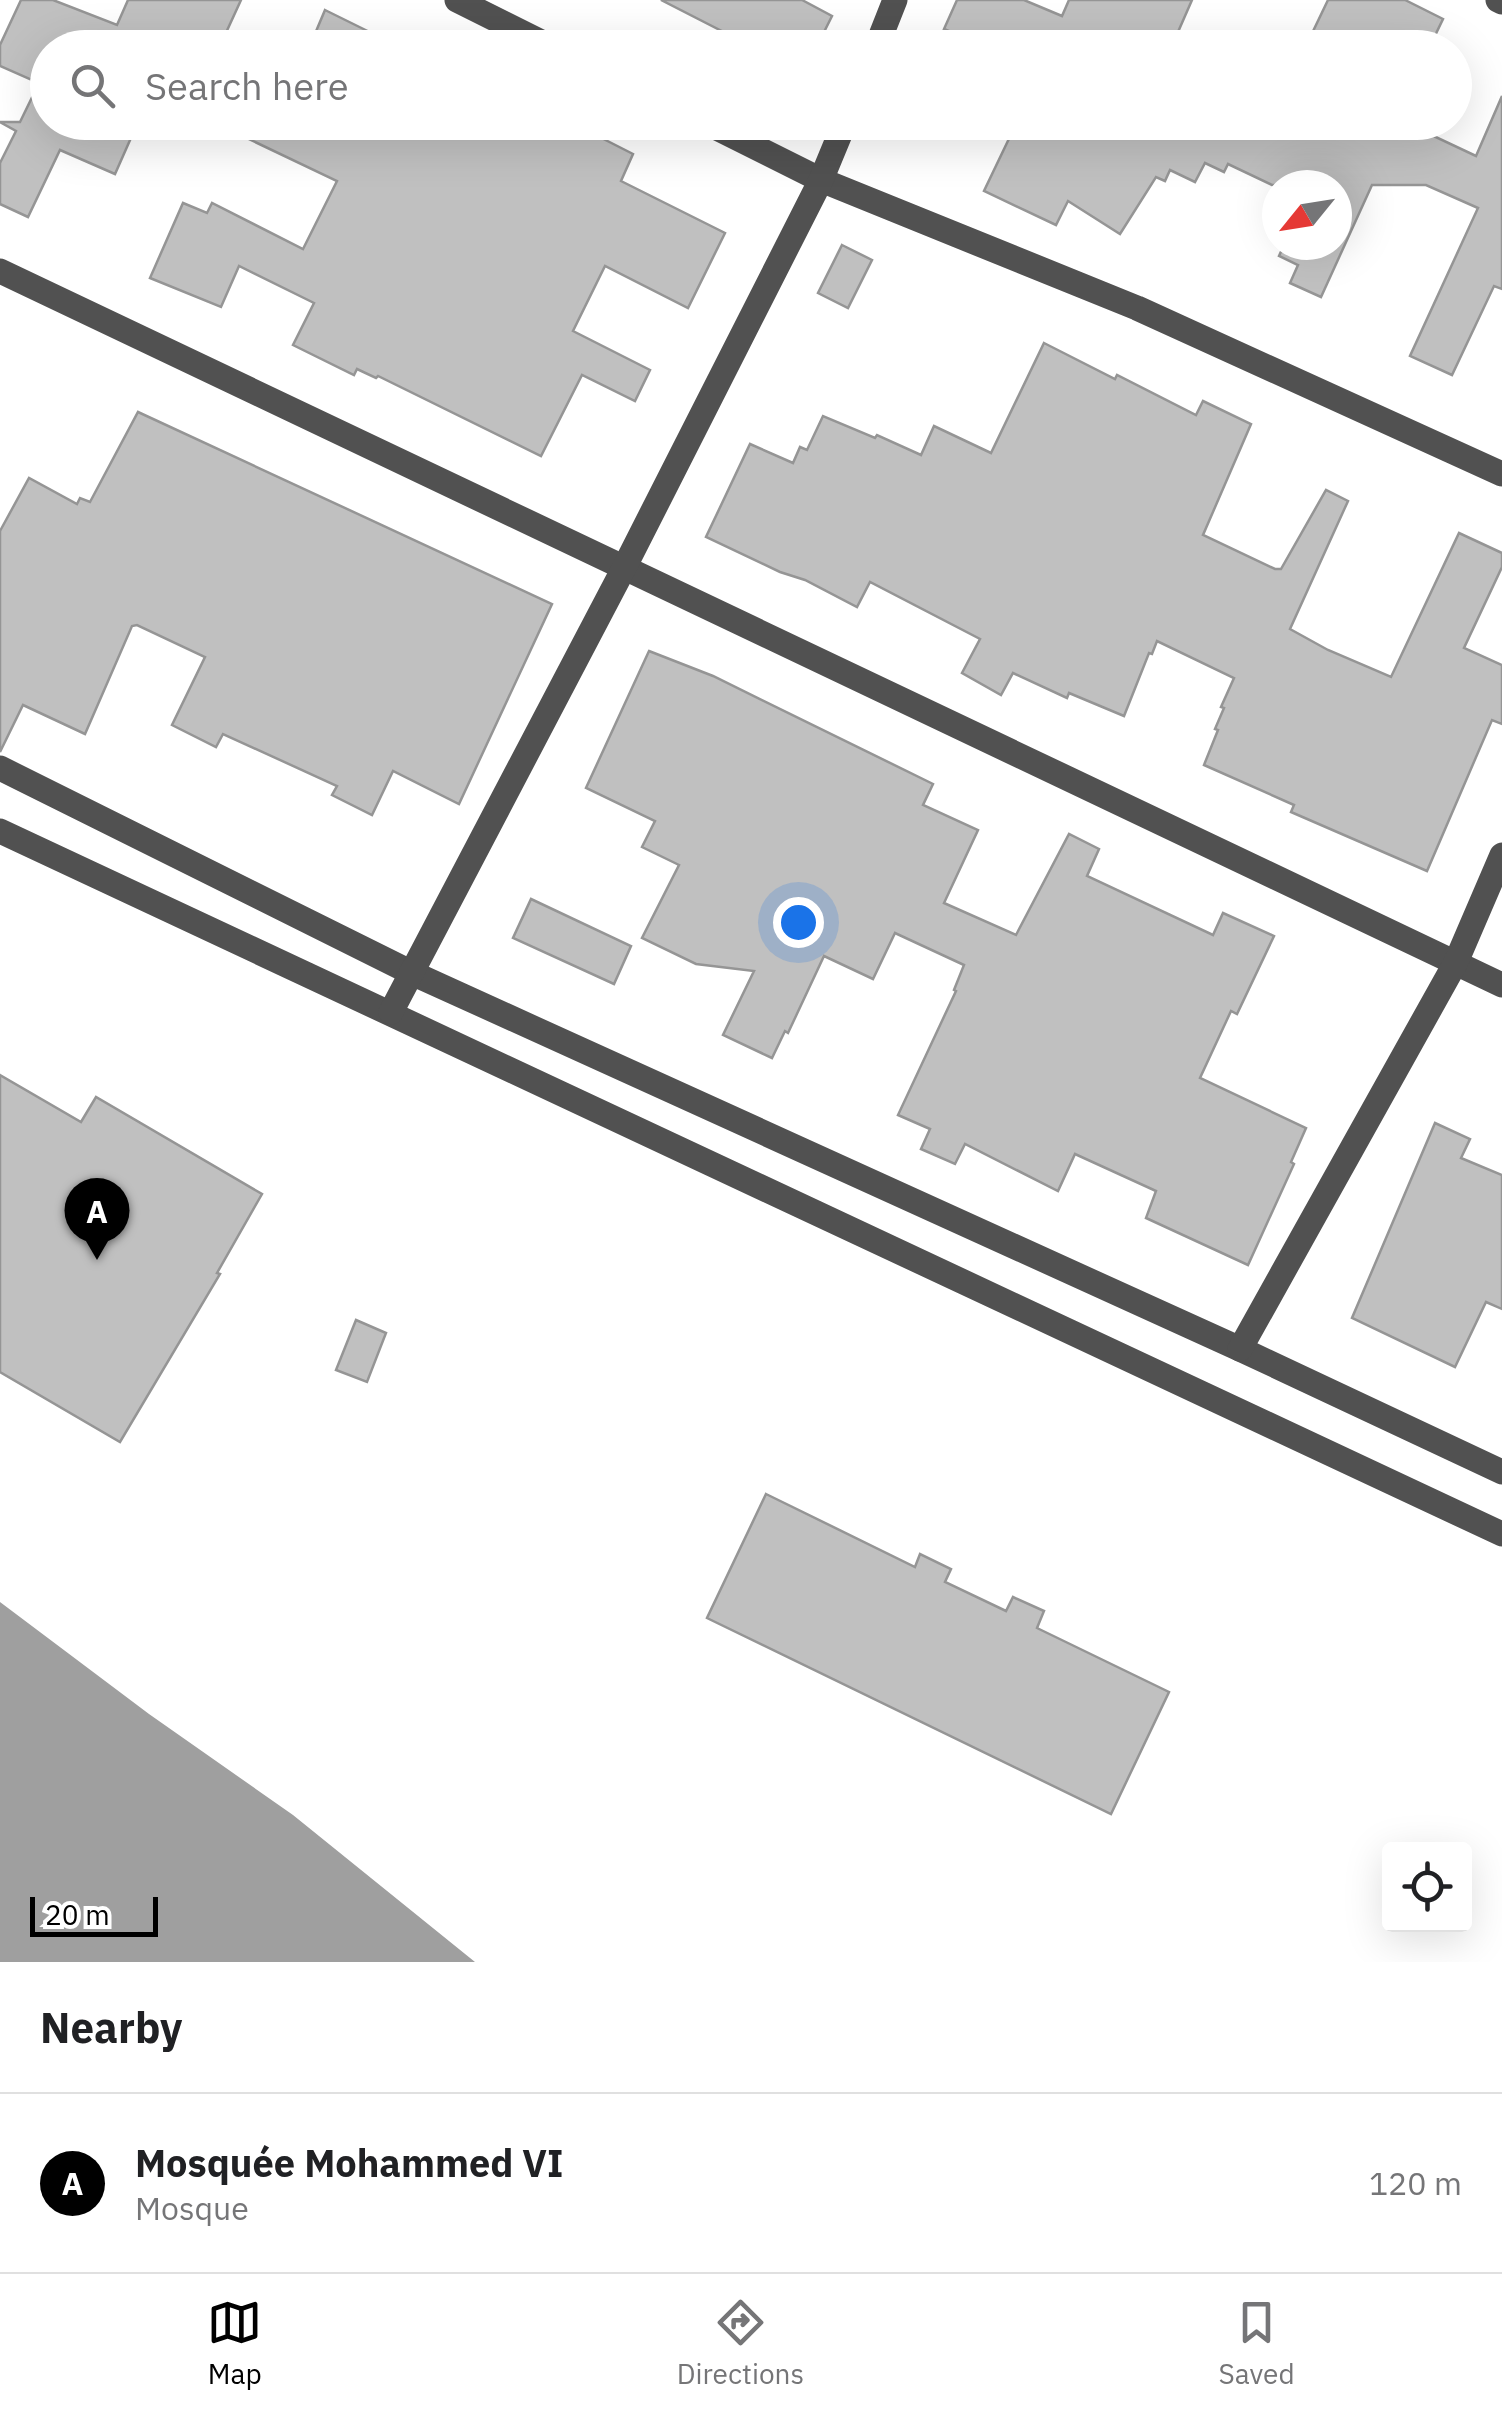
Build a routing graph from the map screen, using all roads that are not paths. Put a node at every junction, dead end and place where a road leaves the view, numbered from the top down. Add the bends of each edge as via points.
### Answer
1 (456, 0) edge
2 (895, 0) edge
3 (517, 30) edge
4 (883, 30) edge
5 (742, 140) edge
6 (838, 140) edge
7 (822, 180) junction
8 (0, 271) edge
9 (1502, 474) edge
10 (624, 568) junction
11 (0, 768) edge
12 (0, 830) edge
13 (1502, 855) edge
14 (1456, 962) junction
15 (412, 974) junction
16 (1502, 985) edge
17 (391, 1012) junction
18 (1240, 1349) junction
19 (1502, 1472) edge
20 (1502, 1534) edge

1 - 3 street
2 - 4 street
5 - 7 street
6 - 7 street
7 - 9 street via 1137,308
7 - 10 street
8 - 10 street
10 - 14 street
10 - 15 street
11 - 15 street
12 - 17 street
13 - 14 street
14 - 16 street
14 - 18 street
15 - 17 street
15 - 18 street
17 - 20 street
18 - 19 street

